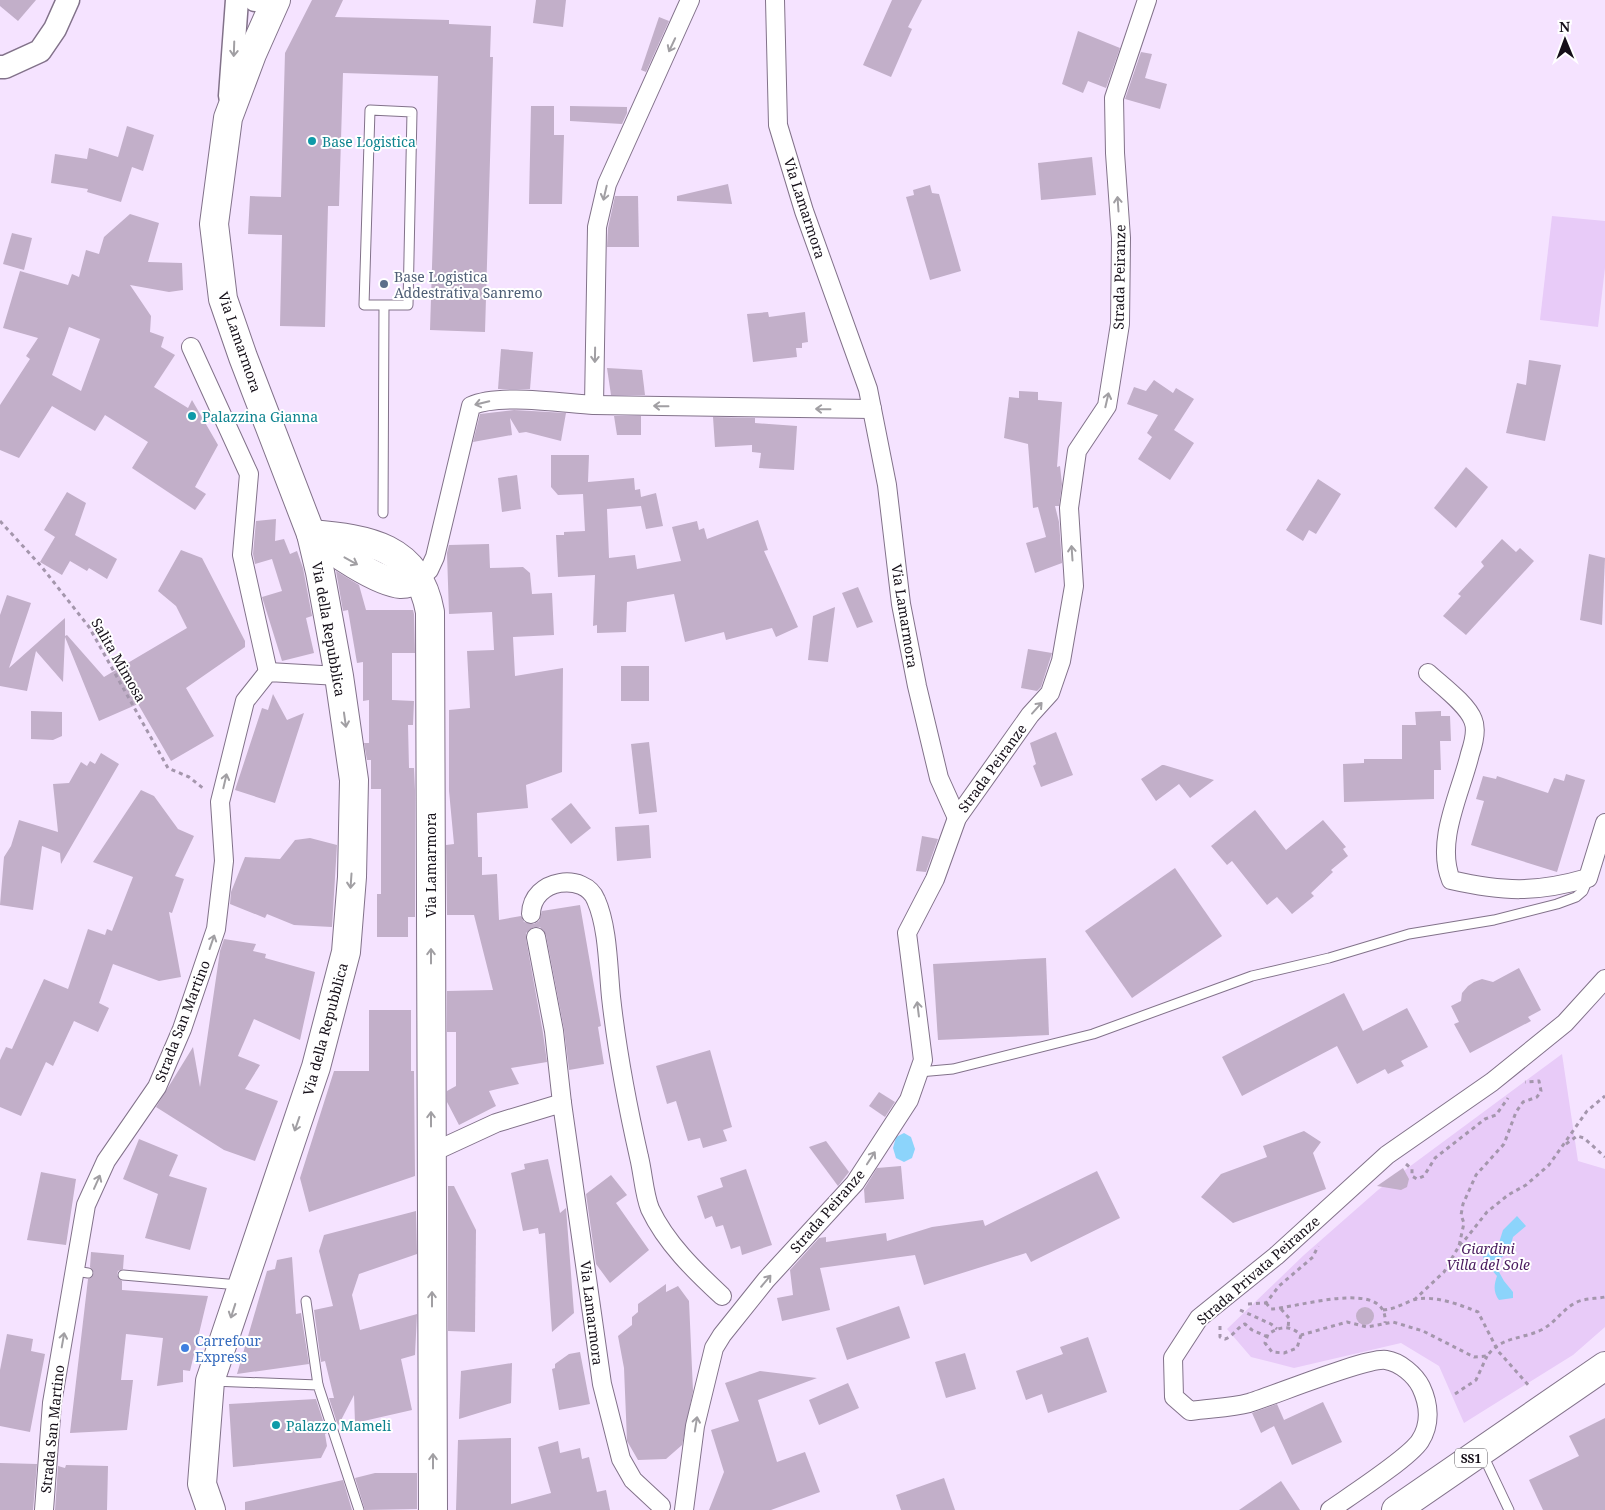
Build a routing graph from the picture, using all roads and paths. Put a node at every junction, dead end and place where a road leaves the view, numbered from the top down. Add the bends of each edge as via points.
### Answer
1 (68, 0) edge
2 (237, 0) edge
3 (271, 0) edge
4 (690, 0) edge
5 (775, 0) edge
6 (1147, 0) edge
7 (0, 67) edge
8 (228, 118) junction
9 (384, 305) junction
10 (191, 347) dead end
11 (594, 405) junction
12 (872, 410) junction
13 (383, 513) dead end
14 (0, 521) edge
15 (311, 534) junction
16 (419, 578) junction
17 (268, 672) junction
18 (1428, 673) dead end
19 (339, 676) junction
20 (220, 802) junction
21 (957, 818) junction
22 (1605, 823) edge
23 (1588, 878) junction
24 (531, 914) dead end
25 (536, 937) dead end
26 (1605, 979) edge
27 (919, 1072) junction
28 (1520, 1085) dead end
29 (1513, 1093) dead end
30 (1605, 1096) edge
31 (562, 1103) junction
32 (1560, 1150) junction
33 (431, 1153) junction
34 (1605, 1157) edge
35 (1399, 1166) dead end
36 (1322, 1238) dead end
37 (1459, 1246) junction
38 (123, 1275) dead end
39 (242, 1285) junction
40 (722, 1296) dead end
41 (1605, 1297) edge
42 (1234, 1298) junction
43 (1414, 1300) junction
44 (306, 1302) dead end
45 (1266, 1303) junction
46 (1281, 1309) junction
47 (1383, 1310) junction
48 (1385, 1323) junction
49 (1288, 1328) junction
50 (1277, 1329) junction
51 (1301, 1335) junction
52 (1268, 1337) junction
53 (1495, 1345) junction
54 (1486, 1356) junction
55 (1605, 1366) edge
56 (210, 1380) junction
57 (318, 1385) junction
58 (1455, 1394) dead end
59 (1546, 1406) junction
60 (1481, 1451) junction
61 (661, 1506) dead end
62 (44, 1510) edge
63 (211, 1510) edge
64 (359, 1510) edge
65 (433, 1510) edge
66 (684, 1510) edge
67 (1330, 1510) edge
68 (1396, 1510) edge
69 (1509, 1510) edge

1 - 7 street via 55,29 40,51
2 -> 8 street
3 - 8 main road, Via Lamarmora
4 -> 11 street via 607,184 597,227
5 - 12 street, Via Lamarmora via 778,125 804,211 868,389
21 -> 6 street, Strada Peiranze via 1030,715 1050,693 1061,662 1074,586 1069,508 1077,451 1107,406 1120,324 1121,238 1114,98
8 - 15 main road, Via Lamarmora via 214,224 223,299
9 - 9 lane via 408,306 412,112 370,110 364,305
9 - 13 lane
10 - 17 street via 249,474 242,555
12 -> 11 street
11 -> 16 street via 501,400 471,406 435,557
12 - 21 street, Via Lamarmora via 887,486 901,604 915,677 939,778
14 - 20 path, Salita Mimosa via 89,627 168,768 189,777
15 - 16 main road via 335,552 386,580 399,584
15 - 19 main road, Via della Repubblica
33 -> 16 main road, Via Lamarmora via 430,637 427,598
17 - 19 street
20 -> 17 street, Strada San Martino via 246,701
18 - 23 street via 1456,698 1473,720 1473,742 1446,850 1446,867 1451,880 1504,890 1557,887
19 -> 39 main road, Via della Repubblica via 354,780 352,877 346,952 316,1067
62 -> 20 street, Strada San Martino via 52,1403 81,1272 86,1205 106,1161 157,1087 182,1029 216,929 224,861
27 -> 21 street, Strada Peiranze via 922,1041 907,933 935,879
22 - 23 street
23 - 27 lane via 1583,891 1576,897 1556,904 1494,920 1409,934 1329,958 1252,976 1093,1034 953,1069
24 - 40 street via 536,894 558,883 583,886 596,898 630,1116 650,1208 682,1259
25 - 31 street, Via Lamarmora via 554,1031
26 - 42 street, Strada Privata Peiranze via 1565,1023 1492,1082 1387,1155
66 -> 27 street, Strada Peiranze via 695,1426 714,1348 766,1280 855,1183 909,1100
28 - 37 path via 1528,1081 1538,1082 1541,1091 1537,1097 1523,1102 1504,1144 1476,1175 1463,1204 1461,1215 1464,1223
29 - 35 path via 1496,1115 1485,1119 1435,1158 1424,1176 1412,1176 1412,1168 1406,1164
30 - 32 path via 1587,1111
31 - 33 street via 496,1123
31 - 61 street, Via Lamarmora via 602,1384 621,1458 633,1480
32 - 34 path via 1577,1136 1584,1138
32 - 37 path via 1538,1175 1487,1212
65 -> 33 main road, Via Lamarmora
36 - 45 path via 1313,1257 1279,1286
37 - 43 path via 1444,1272
38 - 39 lane
39 -> 56 main road, Via della Repubblica
41 - 53 path via 1574,1303 1541,1330
42 - 45 path
42 - 50 path via 1240,1310
42 - 52 path via 1223,1315 1220,1337 1233,1336 1245,1324
42 - 67 street, Strada Privata Peiranze via 1199,1318 1173,1358 1174,1397 1190,1411 1246,1404 1361,1364 1386,1360 1404,1368 1417,1380 1428,1400 1427,1423 1420,1442
43 - 47 path
43 - 53 path via 1451,1301 1478,1312
44 - 57 lane
45 - 46 path via 1271,1309
46 - 47 path via 1354,1297 1376,1301
46 - 49 path via 1289,1318
47 - 48 path
48 - 51 path via 1368,1327 1347,1322
48 - 54 path via 1423,1331 1474,1357
49 - 50 path
49 - 51 path via 1294,1328
50 - 52 path
51 - 52 path via 1297,1348 1284,1353 1272,1352 1266,1343
53 - 54 path
53 - 59 path
54 - 58 path via 1476,1380
55 - 59 main road, SS1
56 - 57 lane
56 - 63 main road, Via della Repubblica via 202,1484
57 - 64 lane
59 - 60 main road, SS1
60 - 68 main road, SS1
60 - 69 lane

